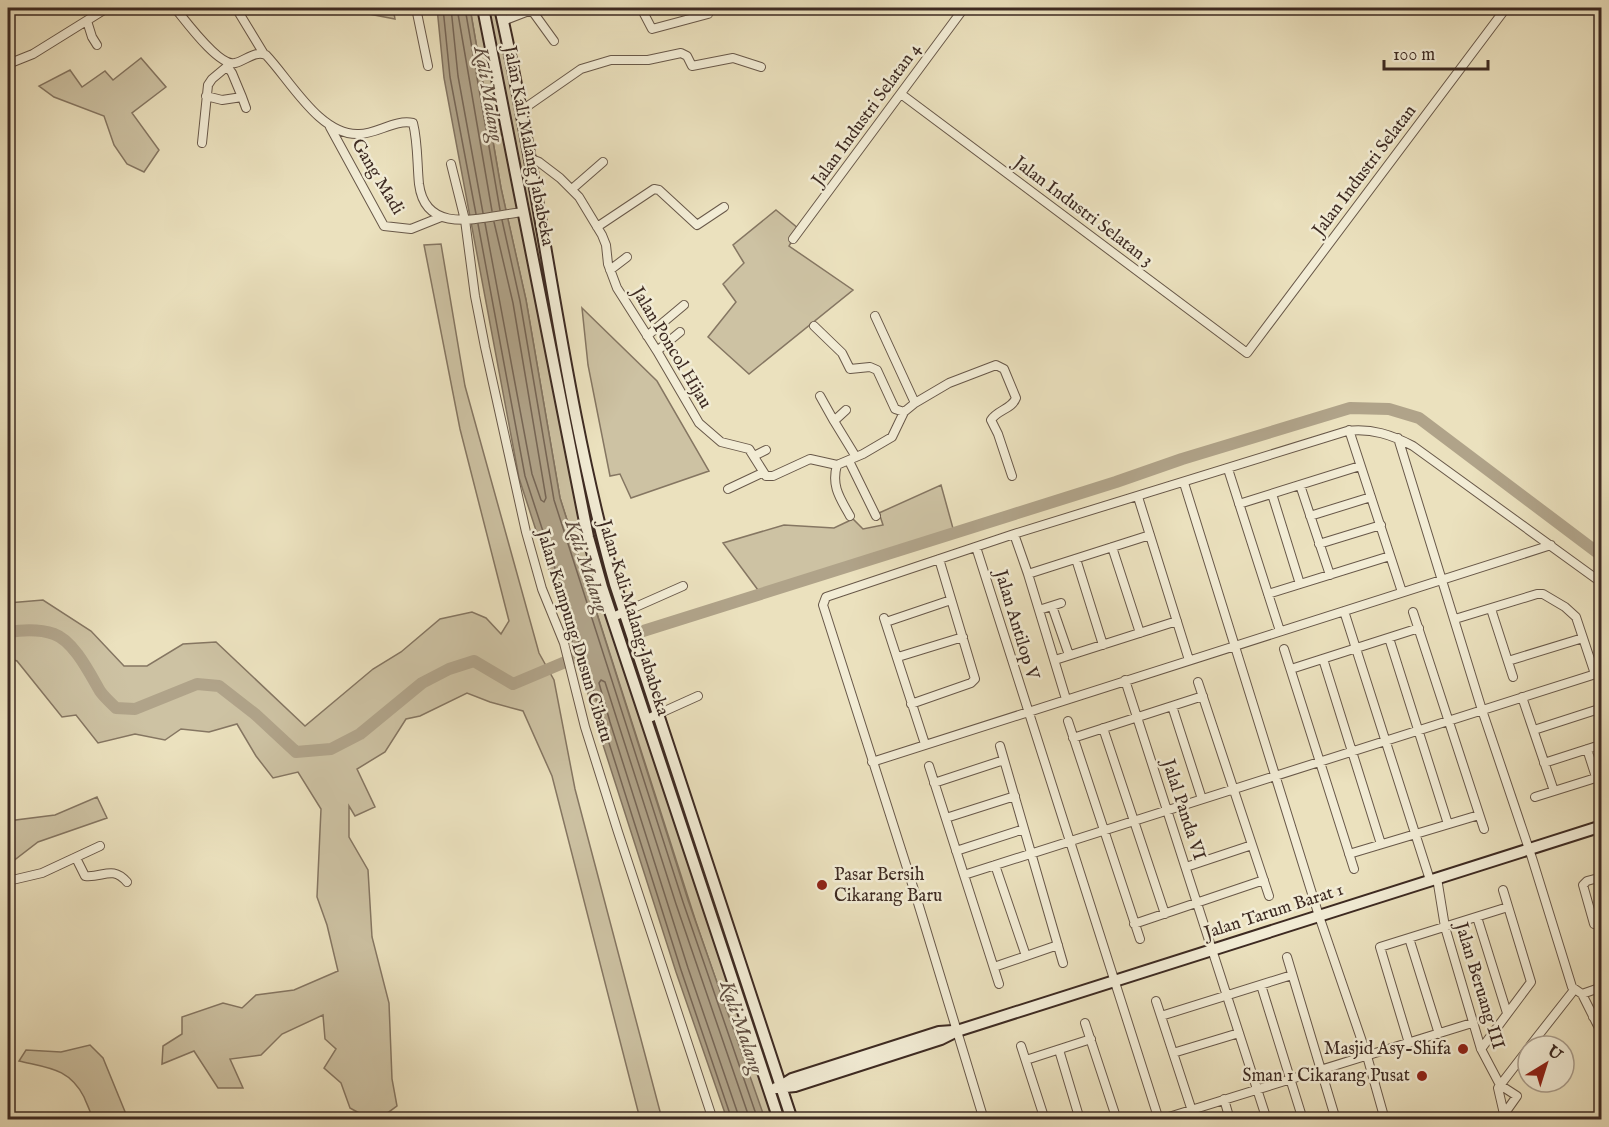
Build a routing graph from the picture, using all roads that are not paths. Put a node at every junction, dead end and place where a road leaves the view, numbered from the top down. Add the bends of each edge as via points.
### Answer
1 (107, 8) edge
2 (174, 8) edge
3 (236, 8) edge
4 (416, 8) edge
5 (483, 8) edge
6 (500, 8) edge
7 (641, 8) edge
8 (964, 8) edge
9 (1506, 8) edge
10 (708, 14) dead end
11 (87, 21) junction
12 (503, 21) junction
13 (554, 41) dead end
14 (97, 45) dead end
15 (264, 54) junction
16 (8, 64) edge
17 (229, 65) junction
18 (429, 66) dead end
19 (761, 67) dead end
20 (901, 94) junction
21 (206, 96) junction
22 (242, 98) junction
23 (246, 108) dead end
24 (522, 110) junction
25 (329, 125) junction
26 (202, 143) dead end
27 (529, 158) junction
28 (603, 162) dead end
29 (451, 164) dead end
30 (572, 189) junction
31 (724, 207) dead end
32 (519, 212) junction
33 (441, 217) junction
34 (465, 220) junction
35 (597, 227) junction
36 (793, 239) dead end
37 (627, 258) dead end
38 (610, 270) junction
39 (684, 305) dead end
40 (875, 316) dead end
41 (813, 326) dead end
42 (680, 332) dead end
43 (647, 336) junction
44 (657, 351) junction
45 (1248, 353) joint
46 (568, 373) junction
47 (555, 376) junction
48 (820, 396) dead end
49 (915, 403) junction
50 (846, 410) dead end
51 (904, 412) junction
52 (834, 421) junction
53 (1349, 430) junction
54 (1398, 438) junction
55 (766, 450) dead end
56 (754, 456) junction
57 (853, 459) junction
58 (837, 465) junction
59 (1360, 466) junction
60 (1228, 469) junction
61 (762, 473) junction
62 (1012, 476) dead end
63 (1184, 483) junction
64 (1300, 485) junction
65 (728, 489) dead end
66 (1272, 494) junction
67 (1138, 497) junction
68 (1371, 497) junction
69 (1239, 504) junction
70 (850, 516) dead end
71 (876, 516) dead end
72 (1311, 516) junction
73 (1381, 525) junction
74 (1014, 534) junction
75 (1150, 535) junction
76 (1320, 544) junction
77 (1551, 545) junction
78 (976, 547) junction
79 (1112, 547) junction
80 (1390, 556) junction
81 (939, 559) junction
82 (1076, 559) junction
83 (1028, 574) junction
84 (1330, 575) junction
85 (1442, 580) junction
86 (1300, 584) junction
87 (1602, 584) edge
88 (682, 586) dead end
89 (1402, 592) junction
90 (1268, 594) junction
91 (951, 600) junction
92 (1061, 603) dead end
93 (1052, 606) junction
94 (1491, 609) junction
95 (1039, 610) junction
96 (1344, 610) junction
97 (1413, 612) dead end
98 (626, 615) junction
99 (1455, 619) junction
100 (614, 621) junction
101 (1177, 621) junction
102 (1419, 628) junction
103 (1280, 631) junction
104 (1140, 633) junction
105 (963, 637) junction
106 (1389, 638) junction
107 (1583, 638) junction
108 (1104, 645) junction
109 (1234, 647) junction
110 (1356, 648) junction
111 (1284, 649) dead end
112 (1069, 655) junction
113 (898, 657) junction
114 (1323, 659) junction
115 (1055, 660) junction
116 (1189, 660) junction
117 (1508, 661) junction
118 (1291, 669) junction
119 (1598, 673) edge
120 (1513, 677) dead end
121 (1125, 680) junction
122 (1198, 682) dead end
123 (698, 696) dead end
124 (1203, 696) junction
125 (1522, 697) junction
126 (1066, 699) junction
127 (911, 704) junction
128 (1172, 706) junction
129 (1602, 708) edge
130 (1482, 710) junction
131 (1027, 711) junction
132 (659, 714) junction
133 (1137, 717) junction
134 (647, 719) junction
135 (1449, 720) junction
136 (1068, 722) dead end
137 (1103, 728) junction
138 (1419, 730) junction
139 (1534, 730) junction
140 (1073, 738) junction
141 (1386, 740) junction
142 (925, 744) junction
143 (1600, 745) dead end
144 (1000, 746) dead end
145 (1587, 749) junction
146 (1352, 751) junction
147 (1004, 760) junction
148 (1320, 761) junction
149 (872, 762) junction
150 (1545, 763) junction
151 (929, 766) dead end
152 (1276, 776) junction
153 (1599, 776) edge
154 (934, 783) junction
155 (1233, 789) junction
156 (1554, 791) junction
157 (1014, 796) junction
158 (1535, 797) dead end
159 (1202, 799) junction
160 (1167, 810) junction
161 (1479, 815) junction
162 (946, 818) junction
163 (1134, 821) junction
164 (1449, 824) junction
165 (1602, 825) edge
166 (1024, 829) junction
167 (1484, 829) dead end
168 (1104, 830) junction
169 (1416, 834) junction
170 (1070, 841) junction
171 (1381, 844) junction
172 (1252, 845) junction
173 (100, 846) dead end
174 (1529, 849) junction
175 (956, 851) junction
176 (1032, 854) junction
177 (1349, 854) junction
178 (76, 858) junction
179 (995, 865) junction
180 (1186, 867) junction
181 (1354, 868) dead end
182 (964, 875) junction
183 (1602, 877) edge
184 (1433, 879) junction
185 (1264, 880) junction
186 (8, 881) edge
187 (128, 882) dead end
188 (1503, 891) dead end
189 (1269, 896) dead end
190 (1197, 903) junction
191 (1508, 907) junction
192 (1602, 912) edge
193 (1165, 914) junction
194 (1319, 915) junction
195 (1477, 917) junction
196 (1134, 924) junction
197 (1445, 927) junction
198 (1409, 938) junction
199 (1140, 939) dead end
200 (1058, 945) junction
201 (1212, 949) junction
202 (1026, 956) junction
203 (1287, 957) dead end
204 (1064, 963) dead end
205 (994, 968) junction
206 (1292, 975) junction
207 (1114, 981) junction
208 (999, 984) dead end
209 (1261, 985) junction
210 (1602, 987) edge
211 (1578, 992) junction
212 (1227, 996) junction
213 (1156, 1001) dead end
214 (1602, 1011) edge
215 (1590, 1012) junction
216 (1507, 1013) junction
217 (1161, 1016) junction
218 (1085, 1023) dead end
219 (1472, 1023) junction
220 (957, 1031) junction
221 (1239, 1032) junction
222 (1439, 1034) junction
223 (1541, 1034) edge
224 (1602, 1034) edge
225 (1090, 1039) junction
226 (1409, 1044) junction
227 (1021, 1046) dead end
228 (1481, 1049) junction
229 (1059, 1050) junction
230 (1173, 1053) junction
231 (1367, 1056) junction
232 (1026, 1060) junction
233 (1516, 1064) edge
234 (1321, 1068) junction
235 (1290, 1078) junction
236 (1500, 1085) junction
237 (781, 1086) junction
238 (1257, 1089) junction
239 (770, 1090) junction
240 (1224, 1099) junction
241 (1191, 1109) junction
242 (1503, 1112) edge
243 (713, 1119) edge
244 (779, 1119) edge
245 (792, 1119) edge
246 (984, 1119) edge
247 (1045, 1119) edge
248 (1080, 1119) edge
249 (1117, 1119) edge
250 (1159, 1119) edge
251 (1194, 1119) edge
252 (1230, 1119) edge
253 (1267, 1119) edge
254 (1303, 1119) edge
255 (1336, 1119) edge
256 (1385, 1119) edge

1 - 11 street
2 - 17 street
3 - 15 street
4 - 18 street
5 - 32 main road, Jalan Kali Malang Jababeka
6 - 12 main road, Jalan Kali Malang Jababeka
7 - 10 street via 652,29
8 - 20 street, Jalan Industri Selatan 4
9 - 45 street, Jalan Industri Selatan
11 - 14 street
11 - 16 street via 33,54
12 - 13 street via 532,12
12 - 24 main road, Jalan Kali Malang Jababeka
15 - 17 street
15 - 25 street
17 - 21 street via 212,79
17 - 22 street
19 - 24 street via 733,58 692,66 681,53 648,60 621,58 581,69
20 - 36 street, Jalan Industri Selatan 4
20 - 45 street, Jalan Industri Selatan 3
21 - 22 street via 222,100
21 - 26 street
22 - 23 street
24 - 27 main road, Jalan Kali Malang Jababeka
25 - 33 street, Gang Madi via 384,226 411,229
25 - 33 street via 358,134 413,123 423,200
27 - 30 street, Jalan Poncol Hijau
27 - 46 main road, Jalan Kali Malang Jababeka
28 - 30 street
29 - 34 street, Jalan Kampung Dusun Cibatu
30 - 35 street, Jalan Poncol Hijau
31 - 35 street via 697,225 654,189
32 - 34 street
32 - 47 main road, Jalan Kali Malang Jababeka
33 - 34 street
34 - 243 street, Jalan Kampung Dusun Cibatu via 483,337 526,532 542,589 564,643 608,801
35 - 38 street, Jalan Poncol Hijau via 606,245
37 - 38 street
38 - 43 street, Jalan Poncol Hijau
39 - 43 street
40 - 49 street
41 - 51 street via 842,353 850,369 877,370 896,409
42 - 44 street
43 - 44 street, Jalan Poncol Hijau
44 - 56 street, Jalan Poncol Hijau via 699,423 722,442 746,447
46 - 47 main road
46 - 98 main road, Jalan Kali Malang Jababeka via 601,533
47 - 100 main road, Jalan Kali Malang Jababeka via 588,537
48 - 52 street
49 - 51 street
49 - 62 street via 985,368 998,365 1004,369 1016,398 992,418
50 - 52 street
51 - 57 street via 892,437
52 - 57 street
53 - 54 street via 1377,431
53 - 59 street
53 - 60 street
54 - 77 street
54 - 85 street
55 - 56 street
56 - 61 street
57 - 58 street
57 - 71 street
58 - 61 street via 810,459 773,476
58 - 70 street via 834,484
59 - 64 street
59 - 68 street
60 - 63 street
60 - 69 street
61 - 65 street
63 - 67 street
63 - 109 street
64 - 66 street
64 - 72 street
66 - 69 street
66 - 86 street
67 - 74 street
67 - 75 street
68 - 72 street
68 - 73 street
69 - 90 street
72 - 76 street
73 - 76 street
73 - 80 street
74 - 78 street
74 - 83 street
75 - 79 street
75 - 101 street
76 - 84 street
77 - 85 street
77 - 87 street
78 - 81 street
78 - 131 street, Jalan Antilop V
79 - 82 street
79 - 104 street
80 - 84 street
80 - 89 street
81 - 91 street
81 - 149 street via 829,596 823,602
82 - 83 street
82 - 108 street
83 - 95 street
84 - 86 street
85 - 89 street
85 - 99 street
86 - 90 street
88 - 98 street
89 - 96 street
90 - 103 street
91 - 105 street
91 - 113 street via 885,620
92 - 93 street
93 - 95 street
93 - 112 street
94 - 99 street
94 - 107 street via 1543,594 1573,613
94 - 117 street
95 - 115 street
96 - 103 street
96 - 110 street, Jalan Beruang III
97 - 102 street
98 - 100 street
98 - 132 main road, Jalan Kali Malang Jababeka
99 - 130 street
100 - 134 main road, Jalan Kali Malang Jababeka
101 - 104 street
101 - 116 street
102 - 106 street
102 - 135 street
103 - 109 street
104 - 108 street
105 - 113 street
105 - 127 street via 976,676 974,681
106 - 110 street
106 - 138 street
107 - 117 street
107 - 119 street
108 - 112 street
109 - 116 street
109 - 152 street
110 - 114 street
110 - 141 street, Jalan Beruang III
111 - 118 street
112 - 115 street
113 - 127 street
114 - 118 street
114 - 146 street
115 - 126 street
116 - 121 street
117 - 120 street
118 - 148 street
119 - 125 street
121 - 126 street
121 - 133 street, Jalal Panda VI
122 - 124 street
123 - 132 street
124 - 128 street
124 - 155 street
125 - 130 street
125 - 139 street
126 - 131 street
127 - 142 street
128 - 133 street
128 - 159 street
129 - 139 street
130 - 135 street
130 - 174 street
131 - 142 street
131 - 170 street, Jalan Antilop V
132 - 134 street
132 - 237 main road, Jalan Kali Malang Jababeka
133 - 137 street
133 - 160 street, Jalal Panda VI
134 - 239 main road, Jalan Kali Malang Jababeka
135 - 138 street
135 - 161 street
136 - 140 street
137 - 140 street
137 - 163 street
138 - 141 street
138 - 164 street
139 - 150 street
140 - 168 street
141 - 146 street
141 - 169 street, Jalan Beruang III
142 - 149 street
143 - 145 street
144 - 147 street
145 - 150 street
145 - 153 street
146 - 148 street
146 - 171 street
147 - 154 street
147 - 157 street
148 - 152 street
148 - 177 street
149 - 220 street
150 - 156 street
151 - 154 street
152 - 155 street
152 - 194 street
153 - 156 street
154 - 162 street
155 - 159 street
155 - 172 street
156 - 158 street
157 - 162 street
157 - 166 street
159 - 160 street
160 - 163 street
160 - 180 street, Jalal Panda VI
161 - 164 street
161 - 167 street
162 - 175 street
163 - 168 street
163 - 193 street
164 - 169 street
165 - 174 main road, Jalan Tarum Barat 1
166 - 175 street
166 - 176 street
168 - 170 street
168 - 196 street
169 - 171 street
169 - 184 street, Jalan Beruang III
170 - 176 street
170 - 207 street, Jalan Antilop V
171 - 177 street
172 - 180 street
172 - 185 street
173 - 178 street
174 - 184 main road, Jalan Tarum Barat 1
174 - 211 street via 1572,987
175 - 182 street
176 - 179 street
176 - 200 street
177 - 181 street
178 - 186 street via 42,873
178 - 187 street via 85,876 112,872
179 - 182 street
179 - 202 street
180 - 190 street, Jalal Panda VI
182 - 205 street
183 - 192 street via 1583,885 1593,920
184 - 194 main road, Jalan Tarum Barat 1
184 - 197 street, Jalan Beruang III
185 - 189 street
185 - 190 street
188 - 191 street
190 - 193 street
190 - 201 street, Jalal Panda VI
191 - 195 street
191 - 216 street via 1531,982
193 - 196 street
194 - 201 main road, Jalan Tarum Barat 1
194 - 231 street
195 - 197 street
195 - 216 street
196 - 199 street
197 - 198 street
197 - 219 street, Jalan Beruang III
198 - 222 street
198 - 226 street via 1379,948
200 - 202 street
200 - 204 street
201 - 207 main road, Jalan Tarum Barat 1
201 - 212 street, Jalal Panda VI
202 - 205 street
203 - 206 street
205 - 208 street
206 - 209 street
206 - 234 street
207 - 220 main road, Jalan Tarum Barat 1
207 - 250 street, Jalan Antilop V
209 - 212 street
209 - 235 street
210 - 211 street
211 - 215 street
211 - 223 street
212 - 217 street
212 - 221 street, Jalal Panda VI
213 - 217 street
214 - 215 street
215 - 224 street
216 - 228 street
217 - 230 street
218 - 225 street
219 - 222 street
219 - 228 street, Jalan Beruang III
220 - 237 main road, Jalan Tarum Barat 1 via 916,1039
220 - 246 street
221 - 230 street
221 - 238 street, Jalal Panda VI
222 - 226 street
225 - 229 street
225 - 249 street
226 - 231 street
227 - 232 street
228 - 236 street, Jalan Beruang III
229 - 232 street
229 - 248 street
230 - 241 street
231 - 234 street
231 - 256 street
232 - 247 street
233 - 236 street
234 - 235 street
234 - 255 street
235 - 238 street
235 - 254 street
236 - 242 street via 1497,1092
236 - 242 street via 1513,1092 1516,1099
237 - 239 main road, Jalan Tarum Barat 1
237 - 245 main road, Jalan Kali Malang Jababeka
238 - 240 street
238 - 253 street, Jalal Panda VI
239 - 244 main road, Jalan Kali Malang Jababeka
240 - 241 street
240 - 252 street
241 - 250 street
241 - 251 street

